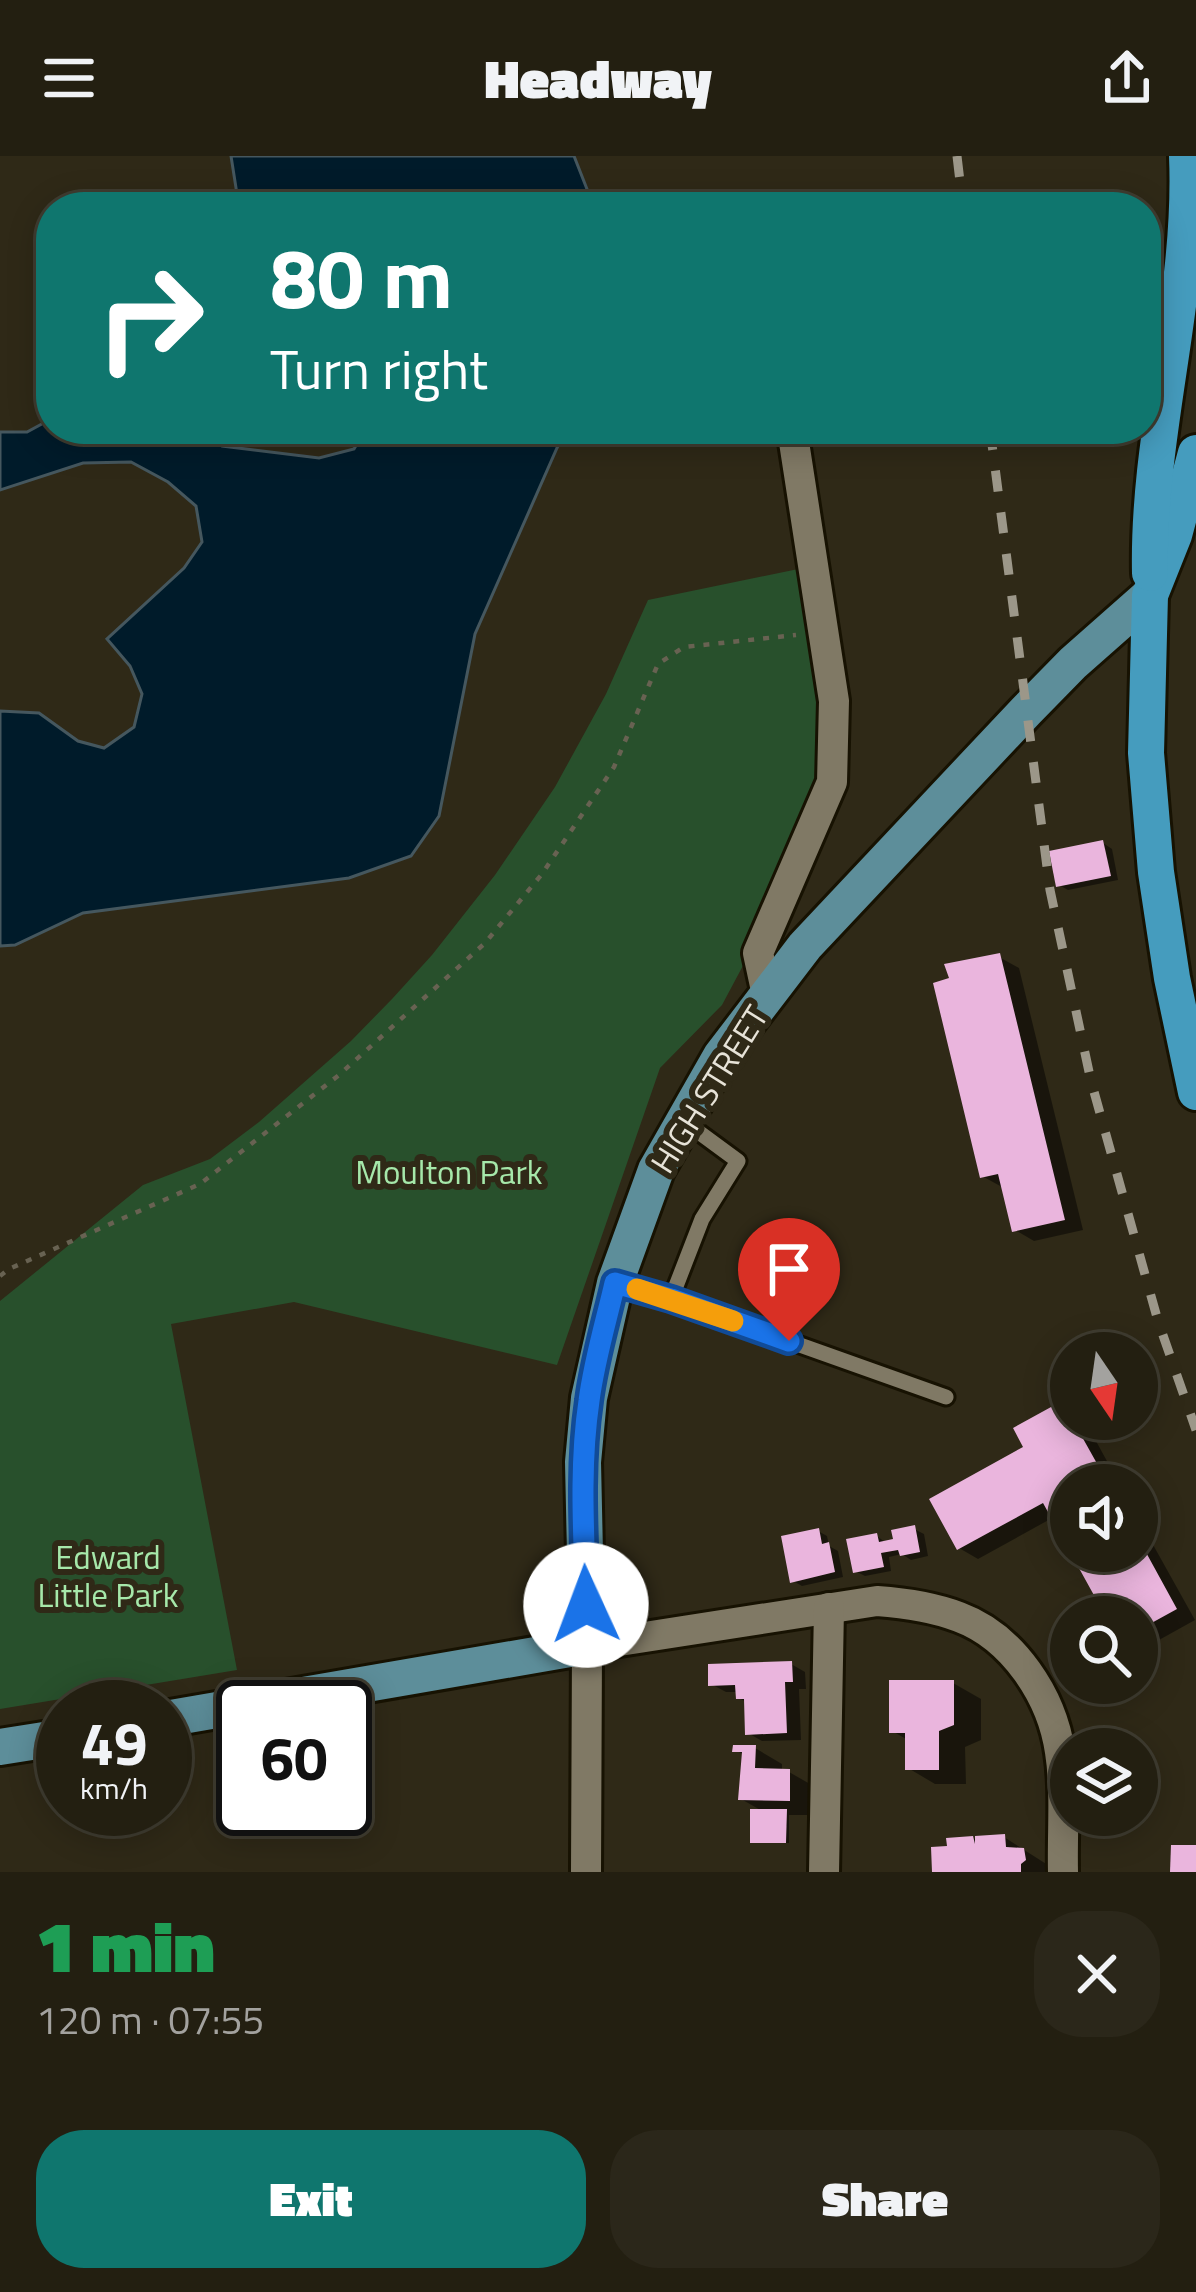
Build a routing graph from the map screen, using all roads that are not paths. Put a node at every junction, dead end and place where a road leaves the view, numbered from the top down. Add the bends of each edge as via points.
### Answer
1 (1187, 156) edge
2 (1161, 431) edge
3 (793, 444) edge
4 (1159, 444) edge
5 (1196, 453) edge
6 (1150, 595) junction
7 (767, 995) junction
8 (1196, 1091) edge
9 (682, 1120) junction
10 (615, 1283) junction
11 (671, 1299) junction
12 (946, 1397) dead end
13 (829, 1608) junction
14 (587, 1646) junction
15 (192, 1714) edge
16 (36, 1741) edge
17 (0, 1747) edge
18 (586, 1872) edge
19 (824, 1872) edge
20 (1063, 1872) edge

1 - 2 highway via 1185,256
3 - 7 street via 834,701 832,782 758,953
4 - 6 highway
5 - 6 highway
6 - 7 main road, HIGH STREET via 1026,711
6 - 8 highway via 1146,753 1156,872
7 - 9 main road, HIGH STREET
9 - 10 main road, HIGH STREET
9 - 11 lane via 738,1161 702,1220
10 - 11 lane
10 - 14 main road, HIGH STREET via 583,1462
11 - 12 lane
13 - 14 street
13 - 19 street
13 - 20 street via 923,1606 961,1617 1011,1653 1037,1685 1060,1753
14 - 15 main road
14 - 18 street, HIGH STREET
16 - 17 main road

